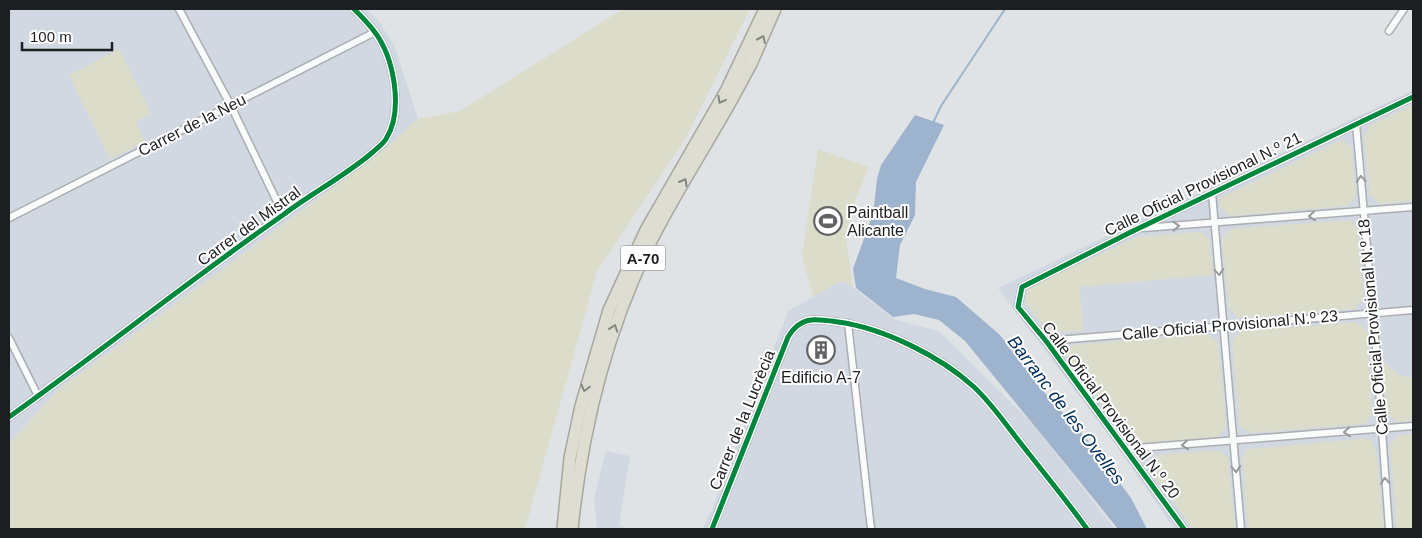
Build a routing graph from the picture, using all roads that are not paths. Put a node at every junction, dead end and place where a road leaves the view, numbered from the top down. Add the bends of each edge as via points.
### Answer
1 (179, 9) edge
2 (354, 9) edge
3 (765, 9) edge
4 (775, 9) edge
5 (1404, 9) edge
6 (1389, 31) dead end
7 (375, 32) junction
8 (1413, 97) edge
9 (230, 106) junction
10 (1356, 124) junction
11 (1212, 193) junction
12 (1413, 208) edge
13 (1364, 211) junction
14 (283, 214) junction
15 (9, 218) edge
16 (1215, 224) junction
17 (1138, 229) junction
18 (1018, 307) joint
19 (1413, 310) edge
20 (1373, 314) junction
21 (848, 323) junction
22 (1223, 325) junction
23 (9, 338) edge
24 (1046, 341) junction
25 (597, 381) junction
26 (38, 396) junction
27 (9, 417) edge
28 (1413, 426) edge
29 (1381, 429) junction
30 (1233, 441) junction
31 (1124, 450) junction
32 (562, 529) edge
33 (572, 529) edge
34 (578, 529) edge
35 (712, 529) edge
36 (872, 529) edge
37 (1087, 529) edge
38 (1184, 529) edge
39 (1241, 529) edge
40 (1389, 529) edge

1 - 9 street
2 - 7 street, Carrer del Mistral
3 -> 32 highway, A-70 via 726,91 646,230 609,310 581,406 570,458
25 -> 4 highway, A-70 via 614,326 646,251 742,81
5 - 6 street
7 - 9 street, Carrer de la Neu
7 - 14 street, Carrer del Mistral via 392,69 395,86 392,126 386,141 361,162
8 - 10 street, Calle Oficial Provisional N.º 21
9 - 14 street
9 - 15 street, Carrer de la Neu
10 - 11 street, Calle Oficial Provisional N.º 21
13 -> 10 street, Calle Oficial Provisional N.º 18
11 - 16 street
11 - 17 street, Calle Oficial Provisional N.º 21
12 - 13 street
13 -> 16 street
13 - 20 street, Calle Oficial Provisional N.º 18
14 - 26 street, Carrer del Mistral
17 -> 16 street
16 -> 22 street
17 - 18 street, Calle Oficial Provisional N.º 21 via 1022,287
18 - 24 street, Calle Oficial Provisional N.º 20
19 - 20 street, Calle Oficial Provisional N.º 23
20 - 22 street, Calle Oficial Provisional N.º 23
20 - 29 street, Calle Oficial Provisional N.º 18
21 - 35 street, Carrer de la Lucrècia via 808,320 793,329
21 - 36 street
21 - 37 street via 902,341 964,378 986,399
22 - 24 street, Calle Oficial Provisional N.º 23
22 - 30 street
23 - 26 street
24 - 31 street, Calle Oficial Provisional N.º 20
25 - 33 highway, A-70 via 582,449
25 - 34 highway
26 - 27 street, Carrer del Mistral
28 - 29 street
29 -> 30 street
40 -> 29 street, Calle Oficial Provisional N.º 18
30 -> 31 street
30 -> 39 street
31 - 38 street, Calle Oficial Provisional N.º 20

